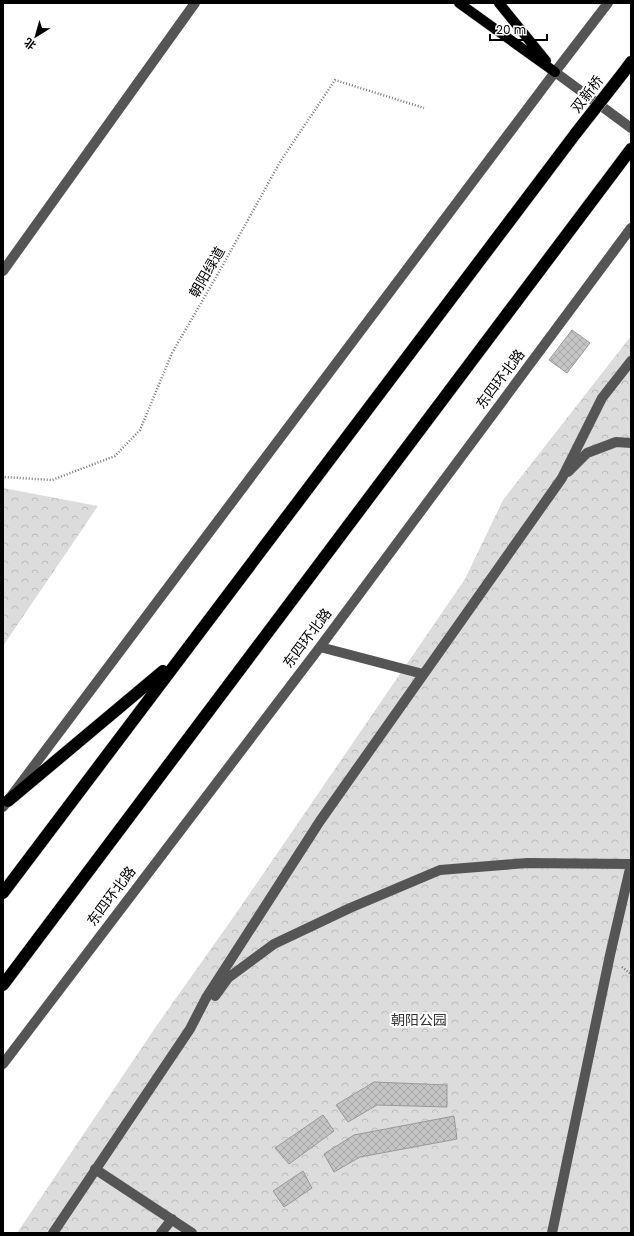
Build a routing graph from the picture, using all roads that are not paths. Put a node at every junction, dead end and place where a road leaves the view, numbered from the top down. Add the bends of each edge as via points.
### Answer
1 (195, 3) edge
2 (459, 3) edge
3 (500, 3) edge
4 (608, 3) edge
5 (631, 62) edge
6 (555, 72) junction
7 (631, 128) edge
8 (631, 149) edge
9 (631, 228) edge
10 (3, 270) edge
11 (631, 361) edge
12 (631, 443) edge
13 (562, 478) junction
14 (320, 647) junction
15 (180, 658) junction
16 (423, 674) junction
17 (5, 804) edge
18 (631, 864) edge
19 (3, 893) edge
20 (3, 985) edge
21 (190, 1029) junction
22 (3, 1064) edge
23 (95, 1170) junction
24 (172, 1219) junction
25 (53, 1233) edge
26 (161, 1233) edge
27 (192, 1233) edge
28 (552, 1233) edge

1 - 10 street
2 - 6 main road
3 - 6 main road
4 - 6 street
5 - 15 highway, 双新桥, bridge
6 - 7 street
6 - 17 street
8 - 20 highway
9 - 14 street, 东四环北路
11 - 13 street via 602,398
12 - 13 street via 616,442 587,453
13 - 16 street
14 - 16 street
14 - 22 street, 东四环北路
15 - 17 highway
15 - 19 highway
16 - 21 street via 320,821 206,998
18 - 21 street via 527,863 440,870 274,944 228,978
18 - 28 street
21 - 23 street
23 - 24 street
23 - 25 street
24 - 26 street
24 - 27 street

